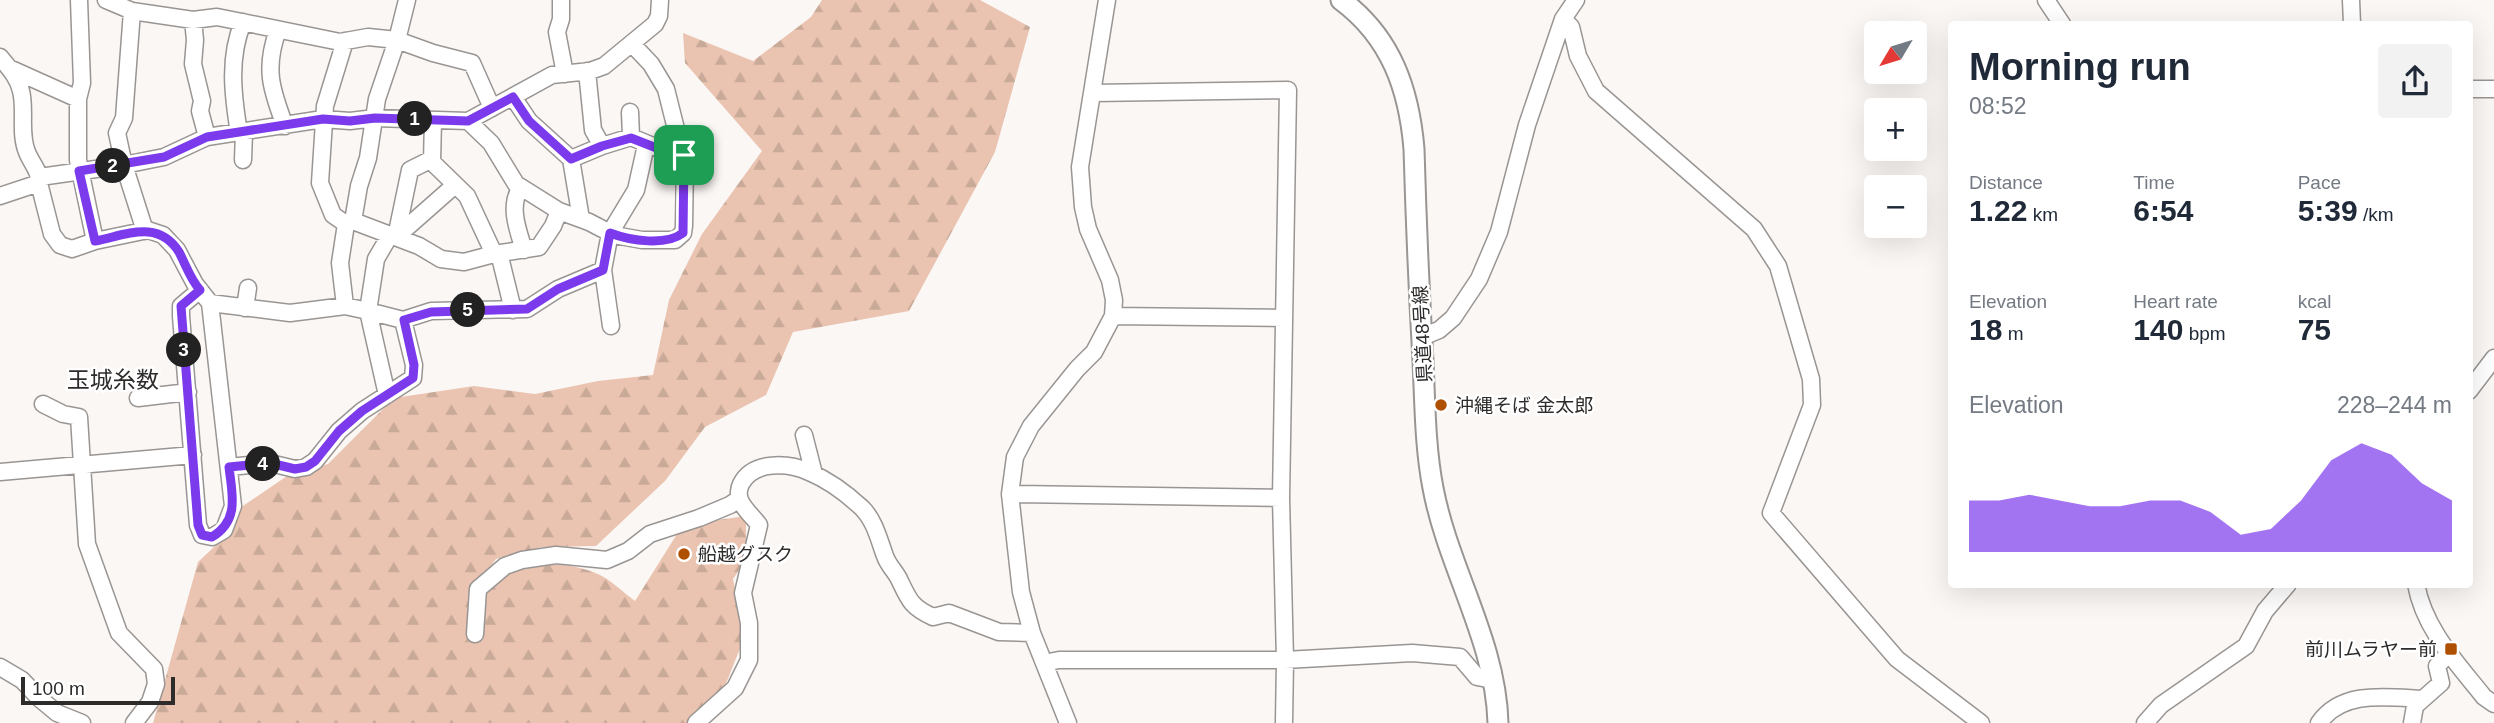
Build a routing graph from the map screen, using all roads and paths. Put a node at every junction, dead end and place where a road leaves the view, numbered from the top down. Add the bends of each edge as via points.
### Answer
1 (79, 0) edge
2 (106, 0) edge
3 (407, 0) edge
4 (561, 0) edge
5 (660, 0) edge
6 (1108, 0) edge
7 (1341, 0) edge
8 (1576, 0) edge
9 (2046, 0) edge
10 (2351, 0) edge
11 (132, 11) junction
12 (1563, 19) junction
13 (193, 20) junction
14 (2060, 21) edge
15 (2351, 21) edge
16 (243, 22) junction
17 (278, 30) junction
18 (397, 40) junction
19 (345, 41) junction
20 (632, 44) junction
21 (4, 63) edge
22 (587, 71) junction
23 (565, 74) junction
24 (2473, 89) edge
25 (2494, 89) edge
26 (1093, 93) junction
27 (513, 97) junction
28 (78, 99) junction
29 (492, 108) junction
30 (630, 112) dead end
31 (375, 118) junction
32 (323, 119) junction
33 (433, 120) junction
34 (468, 121) junction
35 (285, 126) junction
36 (241, 132) junction
37 (207, 137) junction
38 (639, 141) junction
39 (602, 146) junction
40 (684, 155) junction
41 (432, 159) junction
42 (571, 159) junction
43 (243, 160) dead end
44 (124, 165) junction
45 (79, 171) junction
46 (39, 180) junction
47 (455, 184) junction
48 (521, 187) junction
49 (0, 196) edge
50 (559, 211) junction
51 (581, 219) junction
52 (350, 223) junction
53 (145, 231) junction
54 (610, 233) junction
55 (393, 236) junction
56 (95, 241) junction
57 (524, 250) junction
58 (497, 253) junction
59 (603, 270) junction
60 (248, 288) dead end
61 (205, 297) junction
62 (345, 306) junction
63 (245, 308) junction
64 (513, 310) junction
65 (368, 311) junction
66 (1113, 316) junction
67 (1283, 318) junction
68 (404, 320) junction
69 (611, 326) dead end
70 (1422, 337) junction
71 (2494, 358) edge
72 (2473, 386) edge
73 (188, 392) junction
74 (387, 395) junction
75 (138, 398) dead end
76 (43, 404) dead end
77 (804, 435) dead end
78 (193, 455) junction
79 (81, 465) junction
80 (229, 467) junction
81 (0, 472) edge
82 (814, 474) junction
83 (1010, 494) junction
84 (1282, 498) junction
85 (739, 499) junction
86 (2285, 588) edge
87 (2417, 588) edge
88 (1032, 633) junction
89 (475, 634) dead end
90 (2449, 653) junction
91 (1285, 660) junction
92 (1044, 663) junction
93 (0, 667) edge
94 (1493, 680) junction
95 (2422, 699) junction
96 (2494, 704) edge
97 (82, 723) edge
98 (134, 723) edge
99 (696, 723) edge
100 (1068, 723) edge
101 (1284, 723) edge
102 (1498, 723) edge
103 (1981, 723) edge
104 (2145, 723) edge
105 (2319, 723) edge
106 (2412, 723) edge

1 - 28 street via 82,83
2 - 11 street
3 - 18 street
4 - 23 street via 557,32
5 - 20 street via 655,24
6 - 26 street
7 - 70 main road, 県道48号線 via 1366,21 1390,54 1408,106
8 - 12 street
9 - 14 street
10 - 15 street
11 - 13 street
11 - 44 street via 124,118 117,133
12 - 70 street via 1527,125 1499,232 1479,279 1453,318
12 - 103 street via 1571,27 1578,56 1596,91 1754,229 1778,266 1811,379 1812,405 1771,513 1897,659
13 - 16 street via 217,17
13 - 37 street via 193,64
16 - 17 street
16 - 36 street via 234,55 233,96
17 - 19 street
17 - 35 street via 271,47 269,75
18 - 19 street via 368,37
18 - 29 street via 471,63
18 - 31 street
19 - 32 street
20 - 22 street via 604,66
20 - 40 street via 666,89
21 - 28 street
21 - 46 street via 22,93 26,151
22 - 23 street
22 - 39 street via 593,130
23 - 27 street via 552,75
24 - 25 street
26 - 66 street via 1080,191 1088,229 1110,280
26 - 67 street via 1288,90
27 - 29 street
27 - 42 street via 529,121
28 - 45 street
29 - 34 street
30 - 38 street
31 - 32 street
31 - 33 street
31 - 52 street
32 - 35 street
32 - 52 street via 320,183 333,215
33 - 34 street
33 - 41 street
34 - 48 street via 491,143
35 - 36 street
36 - 37 street
36 - 43 street
37 - 44 street via 164,157
38 - 39 street
38 - 40 street
38 - 54 street via 636,190
39 - 42 street
40 - 54 street via 683,233 675,240 642,240
41 - 47 street
41 - 55 street via 410,170
42 - 51 street
44 - 45 street
44 - 53 street
45 - 46 street
45 - 56 street
46 - 49 street
46 - 56 street via 51,234 60,245 72,249
47 - 55 street
47 - 58 street via 467,196
48 - 50 street
48 - 57 street via 516,194 515,219
50 - 51 street
50 - 57 street via 539,247
51 - 54 street
52 - 55 street
52 - 62 street via 340,263
53 - 56 street
53 - 61 street via 163,235 177,250
54 - 59 street
55 - 58 street via 441,259 464,262
55 - 65 street via 376,259
57 - 58 street
58 - 64 street
59 - 64 street via 558,289 527,309
59 - 69 street
60 - 63 street
61 - 63 street
61 - 73 street via 181,306
61 - 80 street
62 - 63 street via 290,313
62 - 65 street
64 - 68 street via 431,312
65 - 68 street
65 - 74 street
66 - 67 street
66 - 83 street via 1094,352 1031,426 1015,457
67 - 84 street
68 - 74 street via 413,378
70 - 94 main road, 県道48号線 via 1433,487
71 - 72 street
73 - 75 street
73 - 78 street
74 - 80 street via 339,431 306,467 270,463
76 - 79 street via 79,417
77 - 82 street
78 - 79 street
78 - 80 street via 202,535 212,537 224,530 233,506
79 - 81 street
79 - 98 street via 87,544 119,633 154,669 156,684 150,702
82 - 85 street via 787,466 765,467 742,482
82 - 88 street via 845,492 864,511 908,600 921,612 933,617 949,612 999,632
83 - 84 street
83 - 88 street via 1021,592
84 - 91 street
85 - 89 street via 650,534 607,560 556,555 505,566 478,589
85 - 99 street via 759,525 743,593 749,660 735,688
86 - 104 street via 2265,611 2246,646 2161,705
87 - 90 street
88 - 92 street
90 - 95 street via 2437,666 2441,683
90 - 96 street
91 - 92 street
91 - 94 street via 1412,653 1460,657 1477,677
91 - 101 street
92 - 100 street
93 - 97 street via 22,680 57,713
94 - 102 main road, 県道48号線
95 - 105 street via 2350,701 2335,706
95 - 106 street via 2415,706

